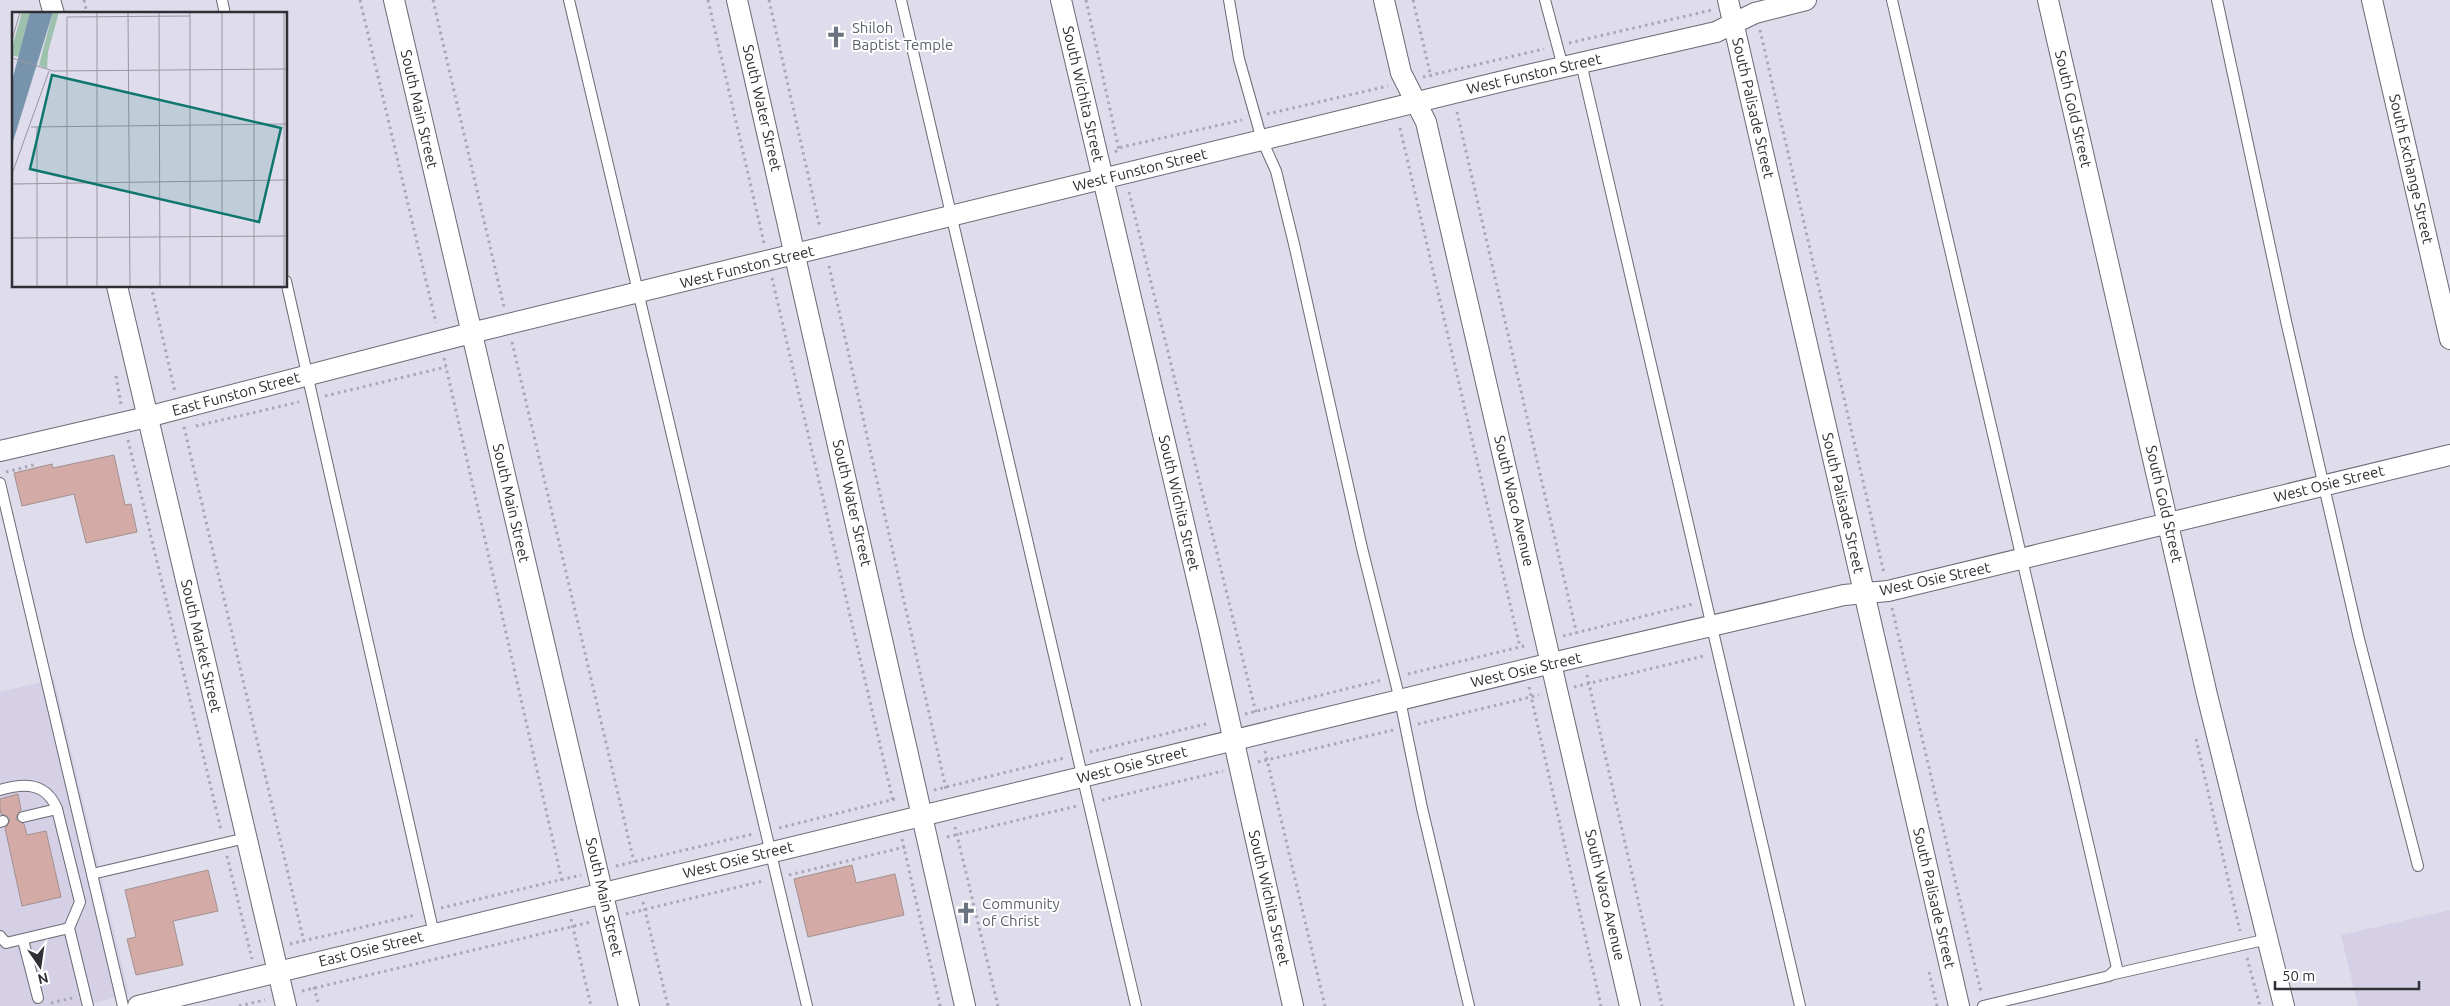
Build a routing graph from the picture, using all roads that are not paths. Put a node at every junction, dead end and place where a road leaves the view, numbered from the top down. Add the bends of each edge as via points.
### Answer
1 (394, 0) edge
2 (569, 0) edge
3 (737, 0) edge
4 (901, 0) edge
5 (1061, 0) edge
6 (1229, 0) edge
7 (1384, 0) edge
8 (1545, 0) edge
9 (1728, 0) edge
10 (1806, 0) edge
11 (1892, 0) edge
12 (2048, 0) edge
13 (2217, 0) edge
14 (2372, 0) edge
15 (1733, 23) junction
16 (1572, 65) junction
17 (1416, 102) junction
18 (1262, 140) junction
19 (1103, 179) junction
20 (950, 216) junction
21 (795, 255) junction
22 (116, 288) edge
23 (288, 288) edge
24 (638, 293) junction
25 (471, 333) junction
26 (2450, 339) edge
27 (308, 376) junction
28 (147, 417) junction
29 (0, 450) edge
30 (2450, 455) edge
31 (0, 483) edge
32 (2325, 485) junction
33 (2169, 524) junction
34 (2022, 559) junction
35 (1863, 594) junction
36 (1709, 616) junction
37 (1552, 663) junction
38 (1400, 700) junction
39 (1234, 740) junction
40 (1083, 776) junction
41 (0, 790) edge
42 (57, 809) junction
43 (922, 815) junction
44 (23, 817) dead end
45 (246, 838) junction
46 (772, 852) junction
47 (2418, 866) dead end
48 (92, 874) junction
49 (603, 893) junction
50 (69, 928) junction
51 (434, 934) junction
52 (0, 936) edge
53 (2268, 939) junction
54 (23, 940) junction
55 (278, 972) junction
56 (2109, 976) junction
57 (38, 998) dead end
58 (284, 1001) edge
59 (88, 1006) edge
60 (123, 1006) edge
61 (138, 1006) edge
62 (629, 1006) edge
63 (807, 1006) edge
64 (965, 1006) edge
65 (1136, 1006) edge
66 (1294, 1006) edge
67 (1469, 1006) edge
68 (1630, 1006) edge
69 (1800, 1006) edge
70 (1959, 1006) edge
71 (1984, 1006) edge
72 (2284, 1006) edge

1 - 25 street, South Main Street
2 - 24 lane
3 - 21 street, South Water Street
4 - 20 lane
5 - 19 street, South Wichita Street
6 - 18 lane via 1239,59
7 - 17 street, South Waco Avenue via 1401,73
8 - 16 lane
9 - 15 street, South Palisade Street
10 - 15 street, West Funston Street via 1758,12
11 - 34 lane
12 - 33 street, South Gold Street
13 - 32 lane
14 - 26 street, South Exchange Street
15 - 16 street, West Funston Street via 1716,32
15 - 35 street, South Palisade Street
16 - 17 street, West Funston Street
16 - 36 lane
17 - 18 street, West Funston Street
17 - 37 street, South Waco Avenue via 1426,122
18 - 19 street, West Funston Street
18 - 38 lane via 1276,171 1294,244 1362,548
19 - 20 street, West Funston Street
19 - 39 street, South Wichita Street
20 - 21 street, West Funston Street
20 - 40 lane
21 - 24 street, West Funston Street
21 - 43 street, South Water Street
22 - 28 street, South Market Street
23 - 27 lane
24 - 25 street, West Funston Street
24 - 46 lane
25 - 27 street, East Funston Street
25 - 49 street, South Main Street
27 - 28 street, East Funston Street
27 - 51 lane
28 - 29 street, East Funston Street
28 - 45 street, South Market Street
30 - 32 street, West Osie Street
31 - 48 lane
32 - 33 street, West Osie Street
32 - 47 lane via 2359,638
33 - 34 street, West Osie Street
33 - 53 street, South Gold Street via 2207,695
34 - 35 street, West Osie Street
34 - 56 lane via 2117,968
35 - 36 street, West Osie Street
35 - 70 street, South Palisade Street
36 - 37 street, West Osie Street
36 - 69 lane
37 - 38 street, West Osie Street
37 - 68 street, South Waco Avenue
38 - 39 street, West Osie Street
38 - 67 lane
39 - 40 street, West Osie Street
39 - 66 street, South Wichita Street
40 - 43 street, West Osie Street
40 - 65 lane
41 - 42 lane via 26,784 40,787
42 - 44 lane
42 - 50 lane via 80,902
43 - 46 street, West Osie Street
43 - 64 street, South Water Street
45 - 48 lane
45 - 55 street, South Market Street
46 - 49 street, West Osie Street
46 - 63 lane
48 - 60 lane
49 - 51 street, East Osie Street
49 - 62 street, South Main Street
50 - 54 lane
50 - 59 lane
51 - 55 street, East Osie Street
52 - 54 lane via 6,943
53 - 56 lane
53 - 72 street, South Gold Street
54 - 57 lane
55 - 58 street, South Market Street
55 - 61 street, East Osie Street
56 - 71 lane

